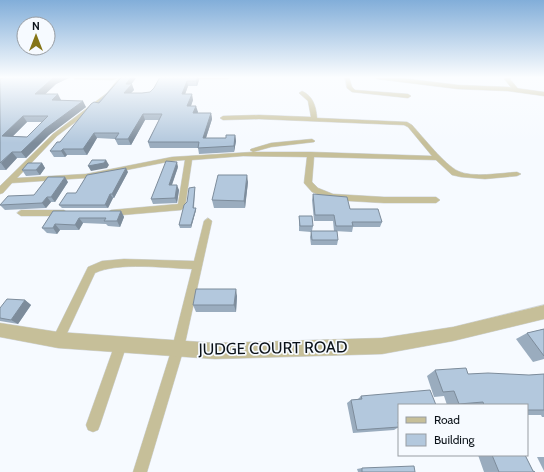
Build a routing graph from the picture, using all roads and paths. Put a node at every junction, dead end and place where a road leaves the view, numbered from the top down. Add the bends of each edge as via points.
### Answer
1 (102, 99) edge
2 (310, 99) edge
3 (223, 118) dead end
4 (314, 119) junction
5 (312, 141) dead end
6 (243, 154) junction
7 (311, 154) junction
8 (189, 158) junction
9 (439, 158) junction
10 (517, 174) dead end
11 (10, 182) junction
12 (0, 191) edge
13 (436, 200) dead end
14 (21, 213) dead end
15 (73, 213) edge
16 (103, 213) edge
17 (208, 221) dead end
18 (197, 265) junction
19 (544, 312) edge
20 (0, 330) edge
21 (58, 340) junction
22 (121, 344) junction
23 (176, 348) junction
24 (93, 425) dead end
25 (140, 472) edge

1 - 11 street via 55,135
2 - 4 street
3 - 4 street
4 - 9 street via 406,123
5 - 6 street via 271,145
6 - 7 street
6 - 8 street
7 - 9 street
7 - 13 street via 308,183 315,190 332,197
8 - 11 street via 86,176
8 - 16 street via 180,207
9 - 10 street via 459,174
11 - 12 street
14 - 15 street
17 - 18 street
18 - 21 street via 124,263 102,265 91,270
18 - 23 street
19 - 23 street, JUDGE COURT ROAD via 453,334 382,346 215,351
20 - 21 street, JUDGE COURT ROAD
21 - 22 street, JUDGE COURT ROAD
22 - 23 street, JUDGE COURT ROAD
22 - 24 street
23 - 25 street

